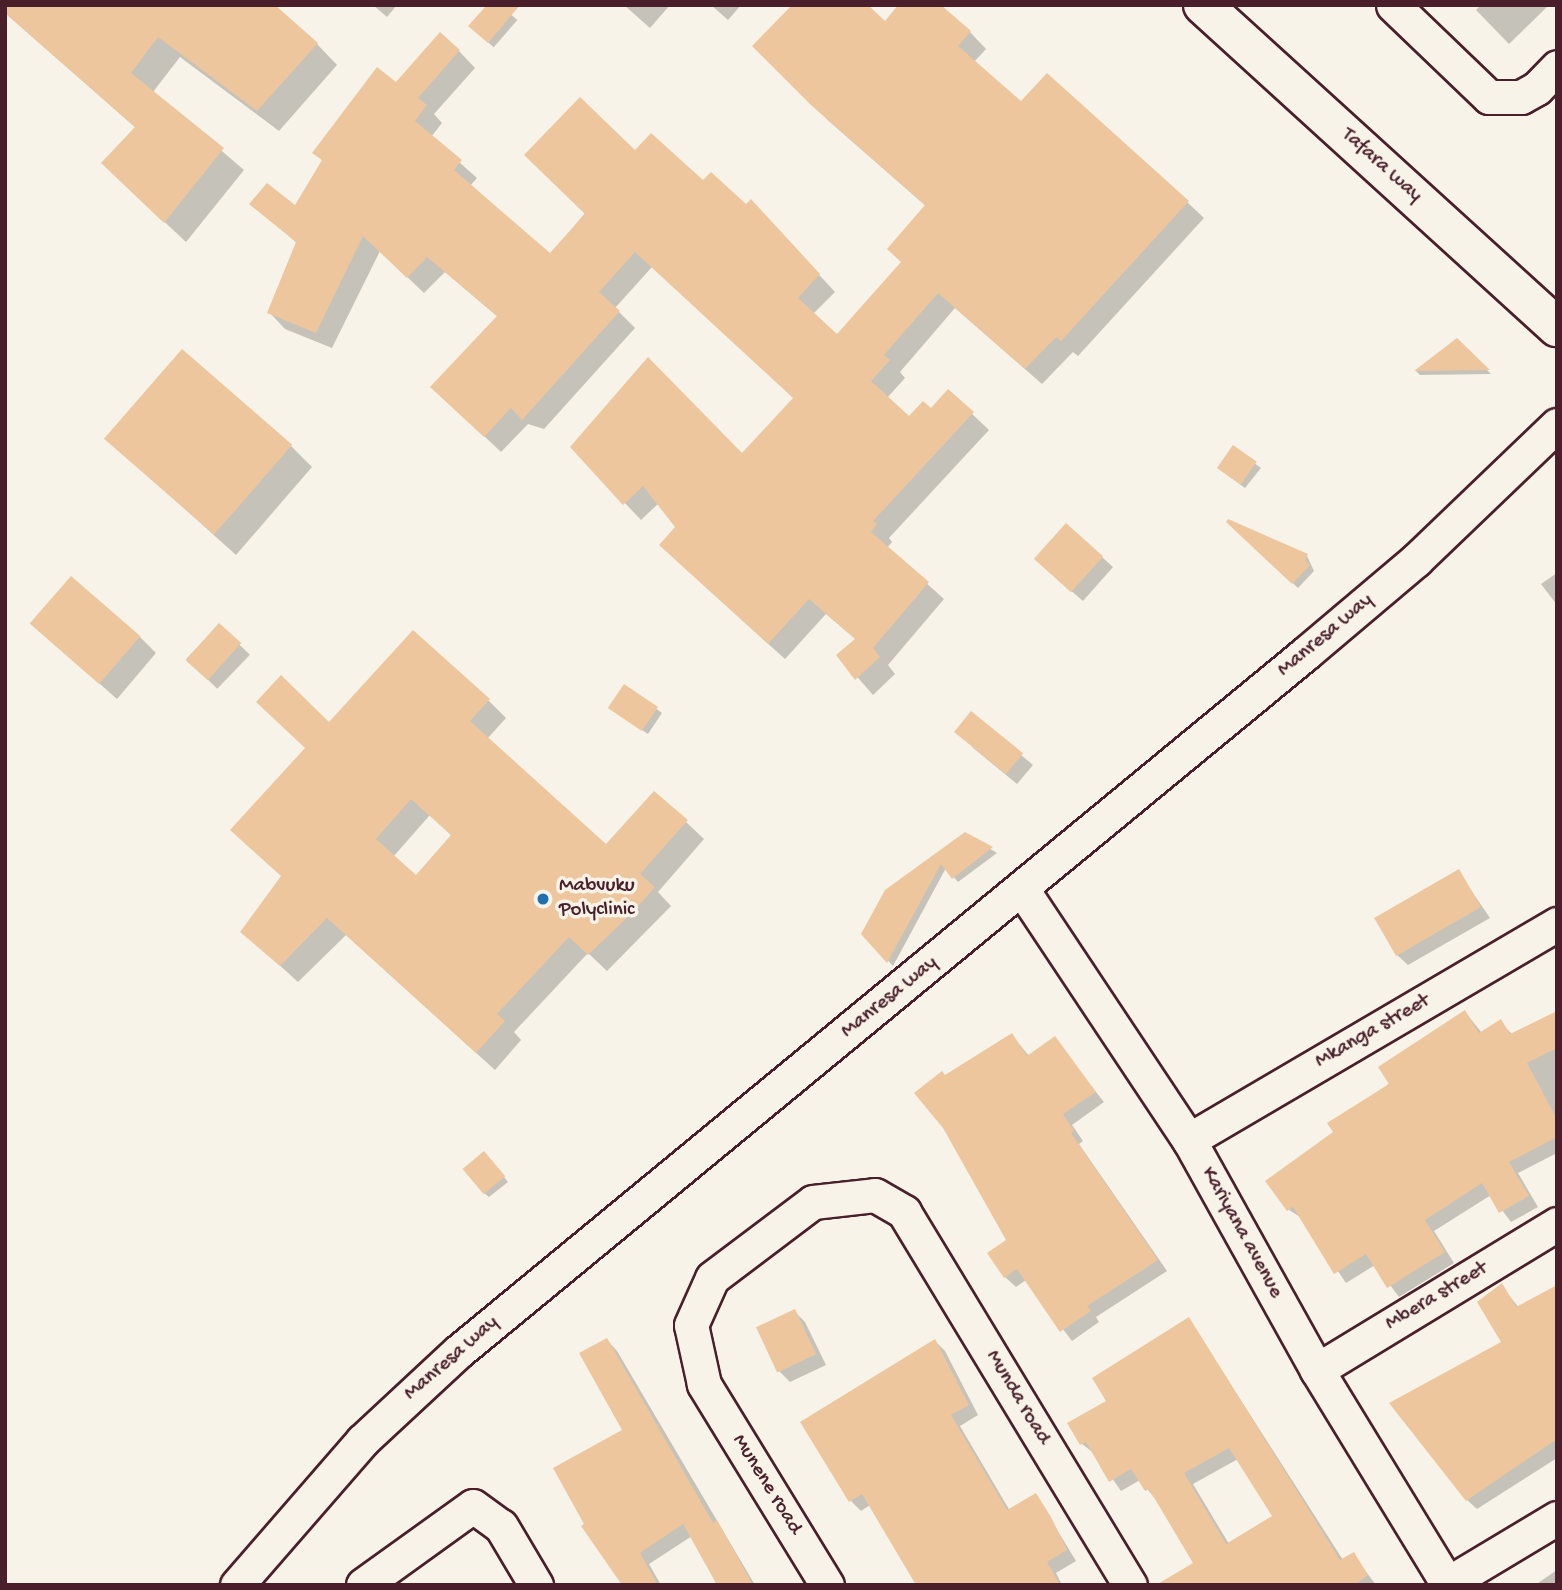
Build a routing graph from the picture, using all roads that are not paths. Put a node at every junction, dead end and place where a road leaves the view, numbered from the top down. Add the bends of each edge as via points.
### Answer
1 (1203, 5) edge
2 (1393, 5) edge
3 (1557, 67) edge
4 (1557, 327) edge
5 (1557, 425) edge
6 (1022, 890) junction
7 (1557, 924) edge
8 (1189, 1140) junction
9 (904, 1212) joint
10 (1557, 1224) edge
11 (1317, 1370) junction
12 (1557, 1518) edge
13 (1447, 1584) edge
14 (237, 1585) edge
15 (363, 1585) edge
16 (536, 1585) edge
17 (827, 1585) edge
18 (1130, 1585) edge

1 - 4 street, Tafara way
2 - 3 street via 1489,97 1521,97 1538,88
5 - 6 street, Manresa way via 1416,560
6 - 8 street, Kariyana avenue
6 - 14 street, Manresa way via 459,1351 362,1441
7 - 8 street, Mkanga street
8 - 11 street, Kariyana avenue
9 - 17 street, Munene road via 875,1195 813,1202 712,1278 691,1325 704,1384
9 - 18 street, Munda road
10 - 11 street, Mbera street
11 - 13 street, Kariyana avenue
12 - 13 street
15 - 16 street via 473,1506 500,1526

